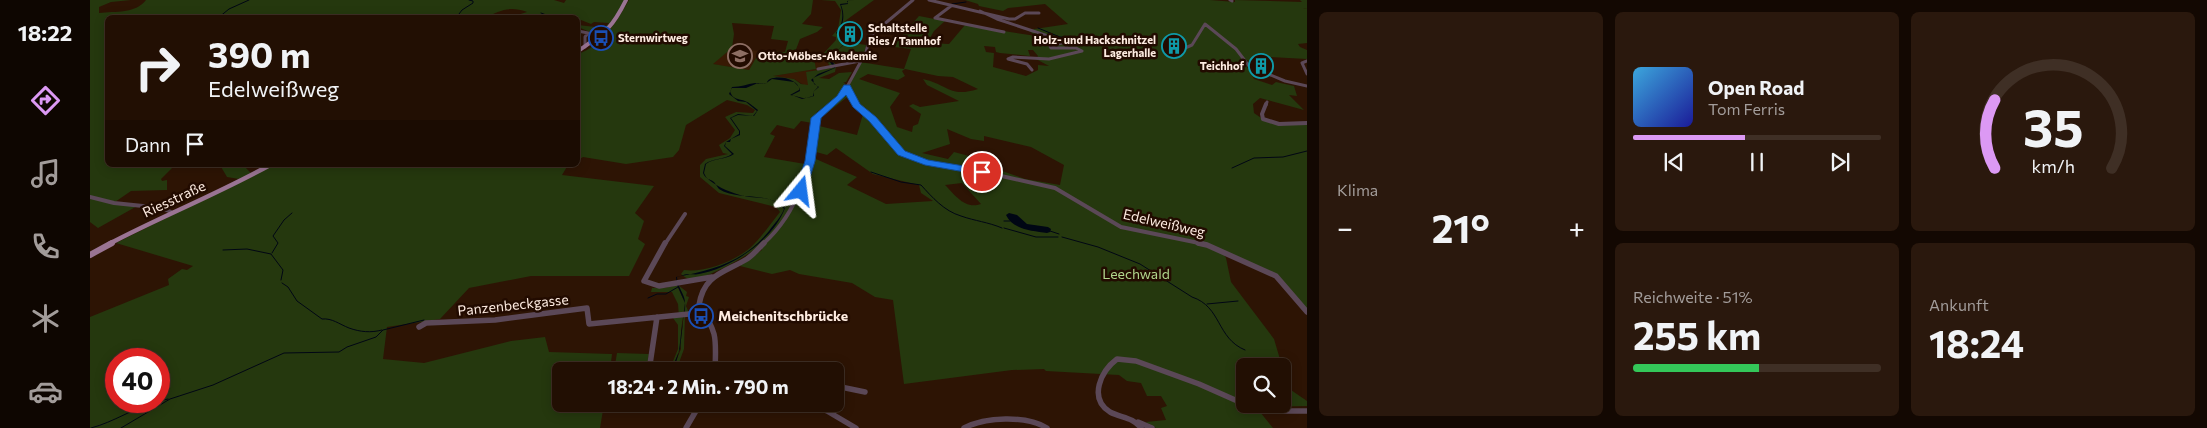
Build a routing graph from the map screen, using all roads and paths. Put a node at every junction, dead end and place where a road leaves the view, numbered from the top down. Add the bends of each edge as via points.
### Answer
1 (626, 0) edge
2 (913, 0) edge
3 (928, 0) edge
4 (951, 6) junction
5 (980, 11) junction
6 (1038, 13) dead end
7 (580, 31) edge
8 (1004, 32) dead end
9 (585, 47) junction
10 (1184, 48) dead end
11 (580, 50) edge
12 (860, 61) junction
13 (1307, 61) edge
14 (818, 69) dead end
15 (1032, 70) dead end
16 (1307, 74) edge
17 (1307, 86) edge
18 (847, 87) junction
19 (1267, 102) dead end
20 (1307, 123) edge
21 (266, 167) edge
22 (90, 196) edge
23 (171, 212) junction
24 (685, 214) dead end
25 (90, 255) edge
26 (712, 277) junction
27 (701, 310) junction
28 (1307, 312) edge
29 (656, 317) junction
30 (419, 327) dead end
31 (649, 362) edge
32 (716, 362) edge
33 (844, 388) edge
34 (865, 392) dead end
35 (1307, 411) edge
36 (695, 412) edge
37 (830, 412) edge
38 (1139, 425) edge
39 (686, 428) edge
40 (856, 428) edge
41 (964, 428) edge
42 (1047, 428) edge
43 (1152, 428) edge

1 - 9 main road via 614,23
2 - 12 street via 870,36 868,50
3 - 4 street
4 - 5 street
4 - 8 street via 934,18
5 - 6 street via 1012,19
5 - 15 street via 1066,42 1051,48 1082,51 1049,59 1013,56 1008,59 1027,64
7 - 9 street via 588,33
9 - 11 main road
10 - 17 street via 1192,45 1205,24 1236,49 1249,66
12 - 14 street
12 - 18 street
13 - 16 street via 1302,63
18 - 26 street via 840,98 816,118 810,161 798,199 783,223 748,258
18 - 28 street, Edelweißweg via 860,110 873,119 897,150 908,156 1054,188 1121,227 1207,244 1276,276
19 - 20 street via 1262,114 1268,122
21 - 23 main road, Riesstraße
22 - 23 street
23 - 25 main road, Riesstraße
24 - 26 street via 644,282 676,284
26 - 27 street via 701,293
27 - 29 street, Panzenbeckgasse
27 - 32 street via 716,338
29 - 30 street, Panzenbeckgasse via 589,324 587,308 495,320 426,323
29 - 31 street
33 - 34 street
35 - 38 street via 1260,411 1136,361 1116,359 1102,371 1098,392 1108,410
36 - 39 street
37 - 40 street
38 - 43 street
41 - 42 street via 995,418

